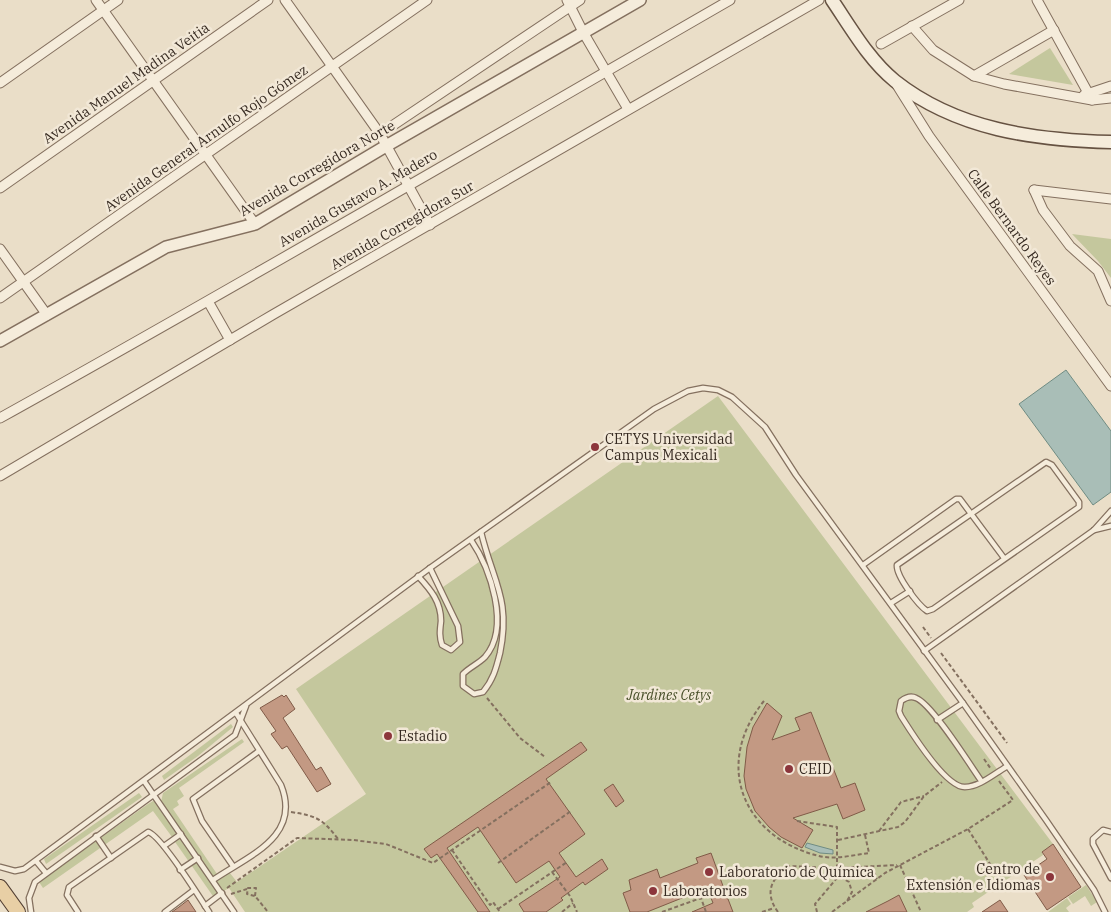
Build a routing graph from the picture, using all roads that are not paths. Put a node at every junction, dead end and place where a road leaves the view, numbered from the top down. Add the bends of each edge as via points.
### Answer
1 (96, 0) edge
2 (118, 0) edge
3 (268, 0) edge
4 (285, 0) edge
5 (427, 0) edge
6 (580, 0) edge
7 (640, 0) edge
8 (730, 0) edge
9 (818, 0) edge
10 (832, 0) edge
11 (958, 0) edge
12 (1038, 0) edge
13 (569, 3) edge
14 (104, 10) junction
15 (912, 26) junction
16 (1054, 30) junction
17 (582, 32) junction
18 (881, 44) dead end
19 (333, 66) junction
20 (606, 71) junction
21 (974, 76) junction
22 (894, 80) junction
23 (152, 81) junction
24 (0, 83) edge
25 (1111, 86) edge
26 (1091, 97) junction
27 (1111, 98) edge
28 (628, 110) junction
29 (380, 134) junction
30 (1023, 135) junction
31 (1111, 142) edge
32 (386, 146) junction
33 (1111, 150) edge
34 (206, 156) junction
35 (406, 185) junction
36 (0, 188) edge
37 (1111, 199) edge
38 (256, 224) junction
39 (430, 225) junction
40 (0, 249) edge
41 (24, 282) junction
42 (1109, 289) edge
43 (0, 298) edge
44 (1111, 301) edge
45 (209, 302) junction
46 (47, 314) junction
47 (230, 340) junction
48 (0, 341) edge
49 (1111, 386) edge
50 (0, 418) edge
51 (0, 476) edge
52 (1111, 511) edge
53 (972, 513) junction
54 (1111, 526) edge
55 (1094, 530) junction
56 (480, 532) junction
57 (471, 540) junction
58 (1004, 558) junction
59 (863, 565) junction
60 (430, 568) junction
61 (418, 576) junction
62 (910, 591) junction
63 (892, 604) junction
64 (924, 651) junction
65 (963, 703) junction
66 (247, 705) junction
67 (236, 713) junction
68 (937, 720) junction
69 (241, 722) junction
70 (259, 751) junction
71 (1006, 767) junction
72 (144, 781) junction
73 (982, 782) junction
74 (155, 794) junction
75 (1111, 832) edge
76 (181, 834) junction
77 (96, 836) junction
78 (164, 846) junction
79 (112, 858) junction
80 (198, 858) junction
81 (36, 861) junction
82 (233, 866) junction
83 (0, 867) edge
84 (180, 870) junction
85 (46, 873) junction
86 (1111, 878) edge
87 (213, 880) junction
88 (0, 887) edge
89 (194, 890) junction
90 (222, 893) junction
91 (205, 906) junction
92 (18, 912) edge
93 (31, 912) edge
94 (78, 912) edge
95 (165, 912) edge
96 (209, 912) edge
97 (234, 912) edge
98 (1105, 912) edge

1 - 14 street
2 - 14 street
3 - 23 street, Avenida Manuel Madina Veitia
4 - 19 street
5 - 19 street, Avenida General Arnulfo Rojo Gómez
6 - 13 street
7 - 17 street, Avenida Corregidora Norte
8 - 20 street, Avenida Gustavo A. Madero
9 - 28 street, Avenida Corregidora Sur
10 - 22 main road via 860,41
11 - 15 street
12 - 16 street
13 - 17 street
13 - 29 street
14 - 23 street
14 - 24 street
15 - 18 street
15 - 21 street via 933,50
16 - 21 street
16 - 26 street
17 - 20 street
17 - 32 street, Avenida Corregidora Norte
19 - 29 street
19 - 34 street, Avenida General Arnulfo Rojo Gómez
20 - 28 street
20 - 35 street, Avenida Gustavo A. Madero
21 - 26 street via 1076,97
22 - 30 main road via 954,117
22 - 49 street, Calle Bernardo Reyes via 929,136
23 - 34 street
23 - 36 street, Avenida Manuel Madina Veitia
25 - 26 street
26 - 27 street
28 - 39 street, Avenida Corregidora Sur
29 - 32 street
30 - 31 main road
30 - 33 main road via 1042,141
32 - 35 street
32 - 38 street, Avenida Corregidora Norte
34 - 38 street
34 - 41 street, Avenida General Arnulfo Rojo Gómez
35 - 39 street
35 - 45 street, Avenida Gustavo A. Madero
37 - 42 street via 1034,190 1043,210 1070,246 1098,271
38 - 46 street, Avenida Corregidora Norte via 166,247
39 - 47 street, Avenida Corregidora Sur
40 - 41 street
41 - 43 street, Avenida General Arnulfo Rojo Gómez
41 - 46 street
42 - 44 street
45 - 47 street
45 - 50 street, Avenida Gustavo A. Madero
46 - 48 street, Avenida Corregidora Norte
47 - 51 street, Avenida Corregidora Sur
52 - 55 lane
53 - 58 lane
53 - 58 lane via 1046,462 1052,465 1079,502 1077,510
53 - 59 lane via 960,499 952,500
53 - 62 lane via 897,565 898,573
54 - 55 lane
55 - 64 lane
56 - 57 lane
56 - 57 lane via 503,603 505,623 491,683 483,692 474,694 467,691 462,680 467,670 485,656 496,633 496,611 485,566
56 - 59 lane via 654,410 688,391 703,388 732,396 765,427 796,475
57 - 60 lane
58 - 62 lane via 933,609 927,611 921,607
59 - 63 lane
60 - 61 lane
60 - 61 lane via 460,631 460,642 451,650 442,645 440,638 438,601
61 - 66 lane
62 - 63 lane
63 - 64 lane
64 - 65 lane
65 - 68 lane
65 - 71 lane
66 - 67 lane
66 - 69 lane
67 - 69 lane
67 - 72 lane
68 - 73 lane
68 - 73 lane via 915,697 901,701 901,716 945,777 964,788
69 - 70 lane
69 - 74 lane via 235,735
70 - 82 lane via 281,785 286,811 275,837
70 - 82 lane via 193,799 202,821
71 - 73 lane
71 - 98 lane via 1088,882
72 - 74 lane
72 - 81 lane
74 - 76 lane
74 - 77 lane
75 - 86 lane via 1103,830 1092,844
76 - 78 lane
76 - 80 lane
77 - 79 lane
77 - 85 lane
78 - 79 lane via 156,835 148,832
78 - 84 lane
79 - 94 lane via 67,889 67,895
80 - 84 lane
80 - 87 lane
81 - 83 lane via 19,871
81 - 85 lane
82 - 87 lane
84 - 89 lane
85 - 93 lane via 30,891
87 - 90 lane
88 - 92 main road
89 - 91 lane
89 - 95 lane
90 - 91 lane
90 - 97 lane
91 - 96 lane

